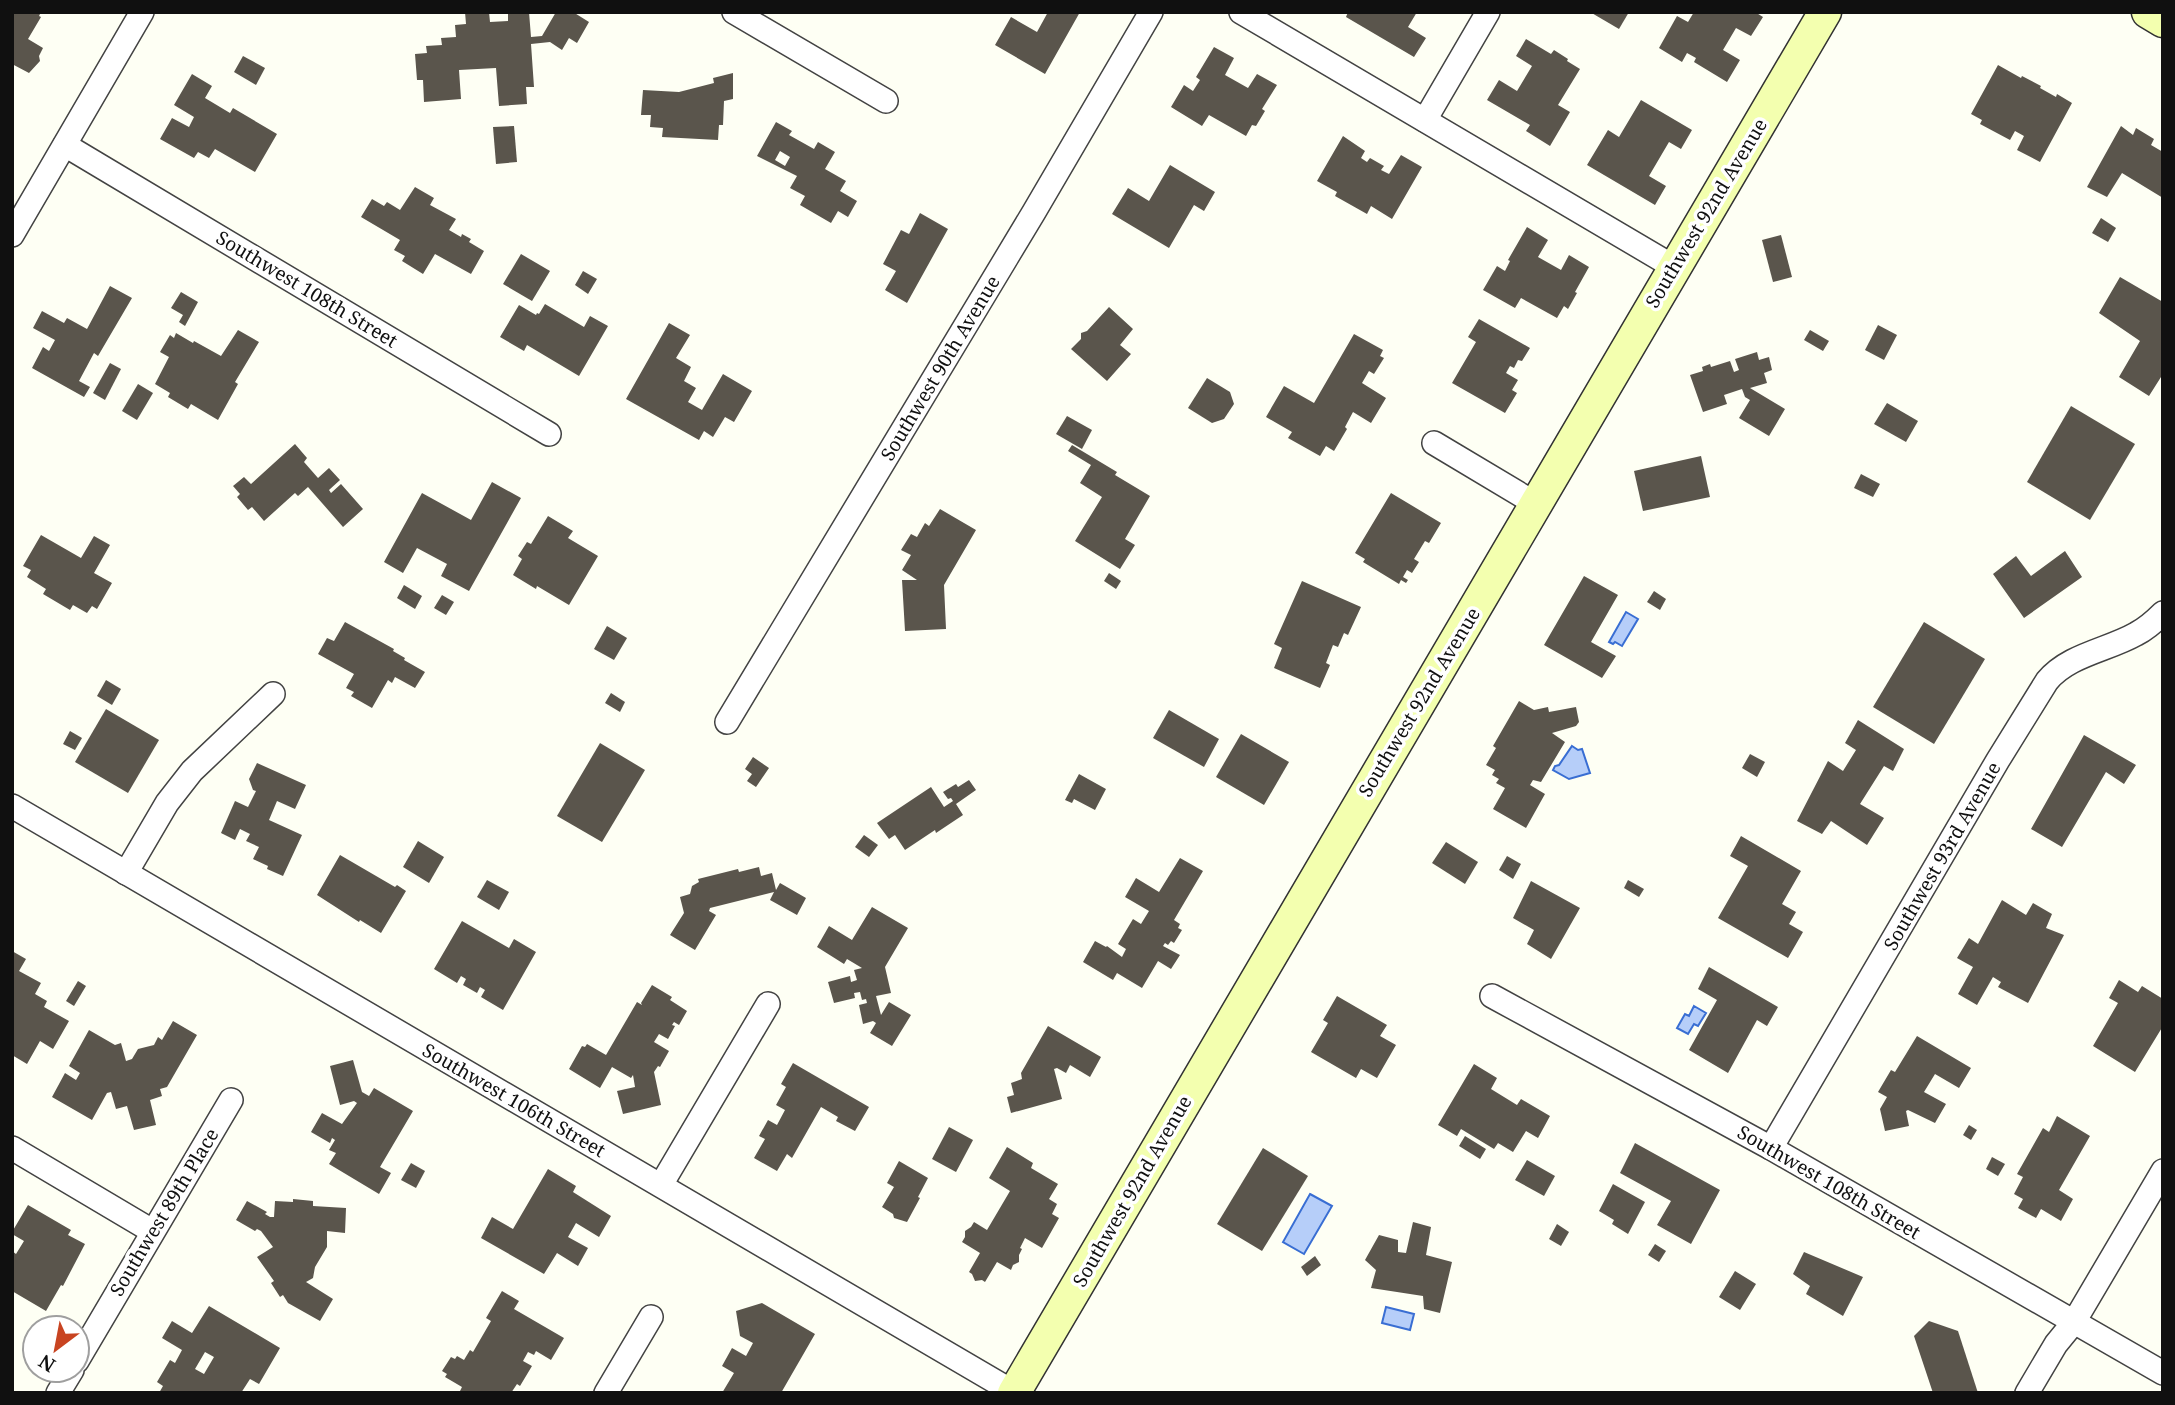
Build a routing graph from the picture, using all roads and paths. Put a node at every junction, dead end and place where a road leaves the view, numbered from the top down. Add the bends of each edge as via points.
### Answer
1 (142, 12) edge
2 (734, 12) edge
3 (1151, 12) edge
4 (1241, 12) edge
5 (1488, 12) edge
6 (1825, 12) edge
7 (2148, 12) edge
8 (2163, 21) edge
9 (886, 101) dead end
10 (1425, 120) junction
11 (65, 145) junction
12 (12, 235) edge
13 (1674, 267) junction
14 (549, 434) dead end
15 (1434, 443) dead end
16 (1536, 504) junction
17 (2163, 613) edge
18 (273, 694) dead end
19 (727, 722) dead end
20 (12, 806) edge
21 (127, 873) junction
22 (1492, 996) dead end
23 (768, 1004) dead end
24 (231, 1100) dead end
25 (12, 1148) edge
26 (1771, 1149) junction
27 (2163, 1171) edge
28 (661, 1185) junction
29 (152, 1231) junction
30 (651, 1317) dead end
31 (2074, 1322) junction
32 (91, 1337) edge
33 (2163, 1373) edge
34 (606, 1393) edge
35 (1015, 1393) edge
36 (2027, 1393) edge

1 - 11 street
2 - 9 street
3 - 19 street, Southwest 90th Avenue
4 - 10 street
5 - 10 street
6 - 13 street, Southwest 92nd Avenue
7 - 8 street
10 - 13 street
11 - 12 street
11 - 14 street, Southwest 108th Street
13 - 16 street, Southwest 92nd Avenue
15 - 16 street
16 - 35 street, Southwest 92nd Avenue
17 - 26 street, Southwest 93rd Avenue via 2136,635 2083,657 2047,681
18 - 21 street via 192,771 167,803
20 - 21 street, Southwest 106th Street
21 - 28 street, Southwest 106th Street
22 - 26 street, Southwest 108th Street
23 - 28 street
24 - 29 street, Southwest 89th Place
25 - 29 street
26 - 31 street, Southwest 108th Street
27 - 31 street
28 - 35 street, Southwest 106th Street
29 - 32 street, Southwest 89th Place
30 - 34 street
31 - 33 street, Southwest 108th Street
31 - 36 street

